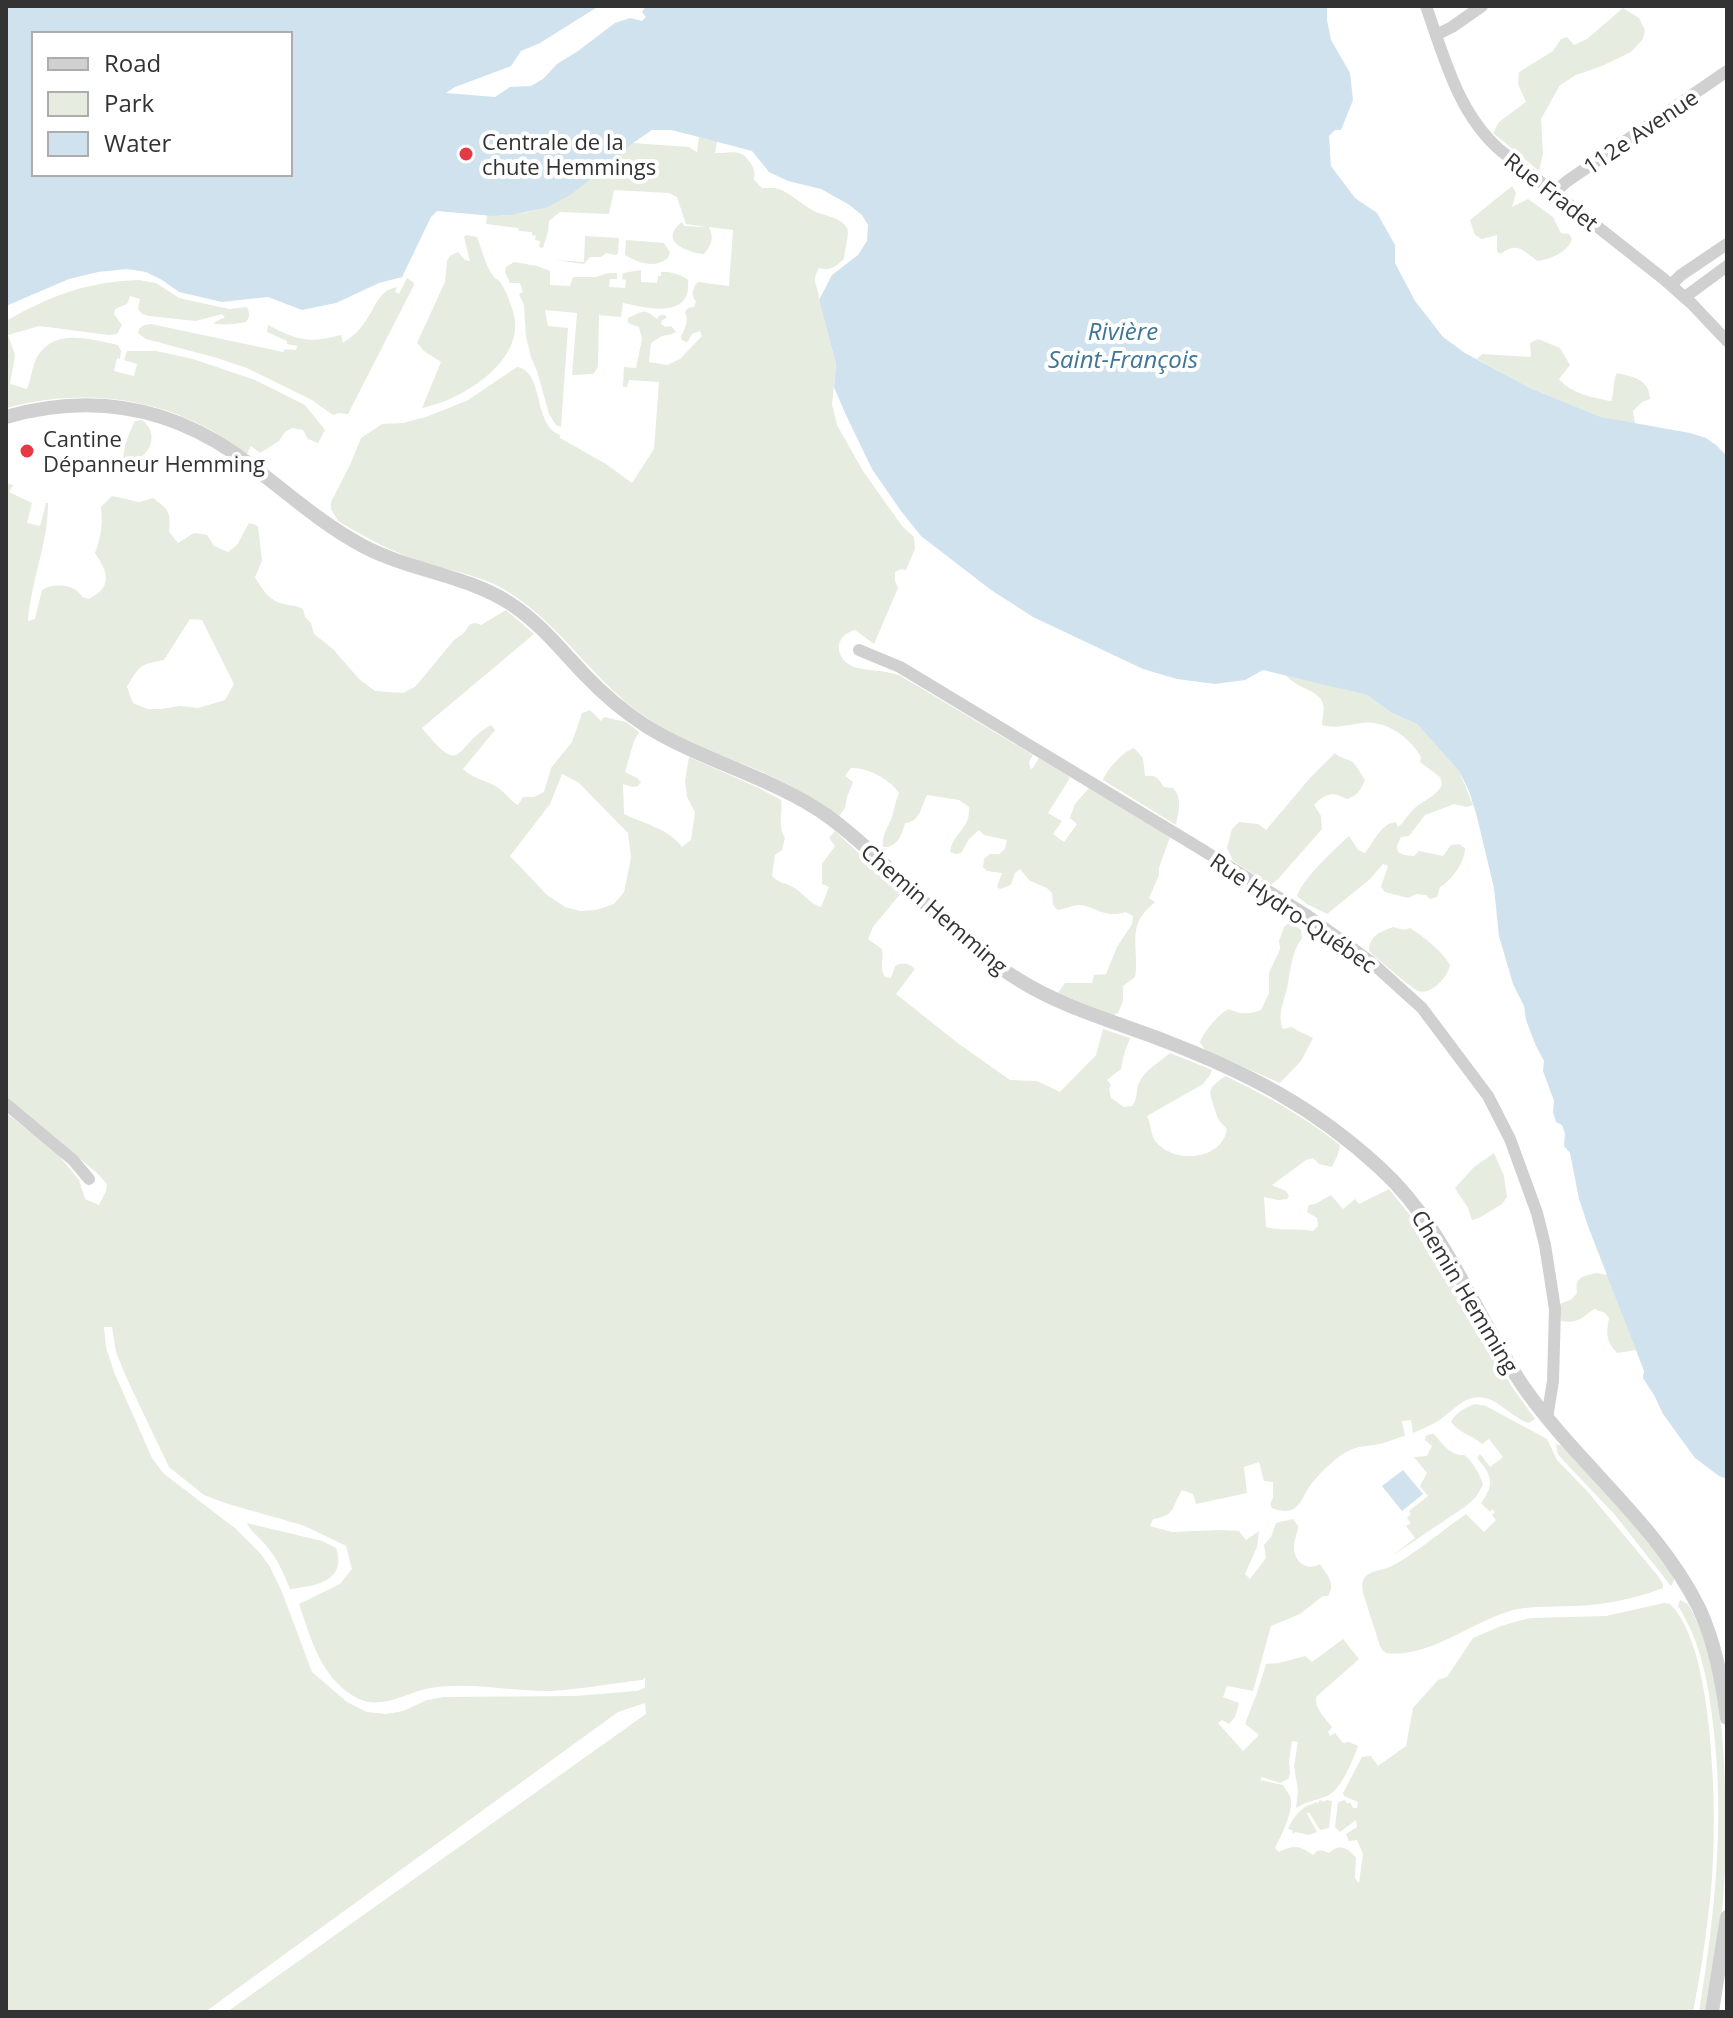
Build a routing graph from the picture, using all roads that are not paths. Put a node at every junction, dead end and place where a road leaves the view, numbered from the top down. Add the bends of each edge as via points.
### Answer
1 (1426, 6) edge
2 (1482, 6) edge
3 (1436, 35) junction
4 (1727, 71) edge
5 (1554, 193) junction
6 (1727, 244) edge
7 (1727, 266) edge
8 (1671, 285) junction
9 (1685, 297) junction
10 (1727, 341) edge
11 (6, 417) edge
12 (859, 650) dead end
13 (6, 1104) edge
14 (89, 1179) dead end
15 (1552, 1385) junction
16 (1529, 1394) junction
17 (1547, 1418) junction
18 (1727, 1718) edge
19 (1727, 1917) edge
20 (1712, 2012) edge

1 - 3 street, Rue Fradet
2 - 3 street
3 - 5 street, Rue Fradet via 1476,125
4 - 5 street, 112e Avenue
5 - 8 street, Rue Fradet
6 - 8 street
7 - 9 street
8 - 9 street, Rue Fradet
9 - 10 street, Rue Fradet
11 - 16 street, Chemin Hemming via 100,405 145,412 202,434 354,542 514,605 634,718 823,813 968,943 1013,976 1047,996 1241,1073 1309,1111 1372,1161 1414,1204
12 - 15 street, Rue Hydro-Québec via 900,667 1307,915 1422,1008 1488,1096 1537,1213 1555,1309
13 - 14 street
15 - 16 street via 1543,1397
15 - 17 street, Rue Hydro-Québec
16 - 17 street, Chemin Hemming
17 - 18 street, Chemin Hemming via 1652,1537 1690,1592 1715,1652
19 - 20 street

